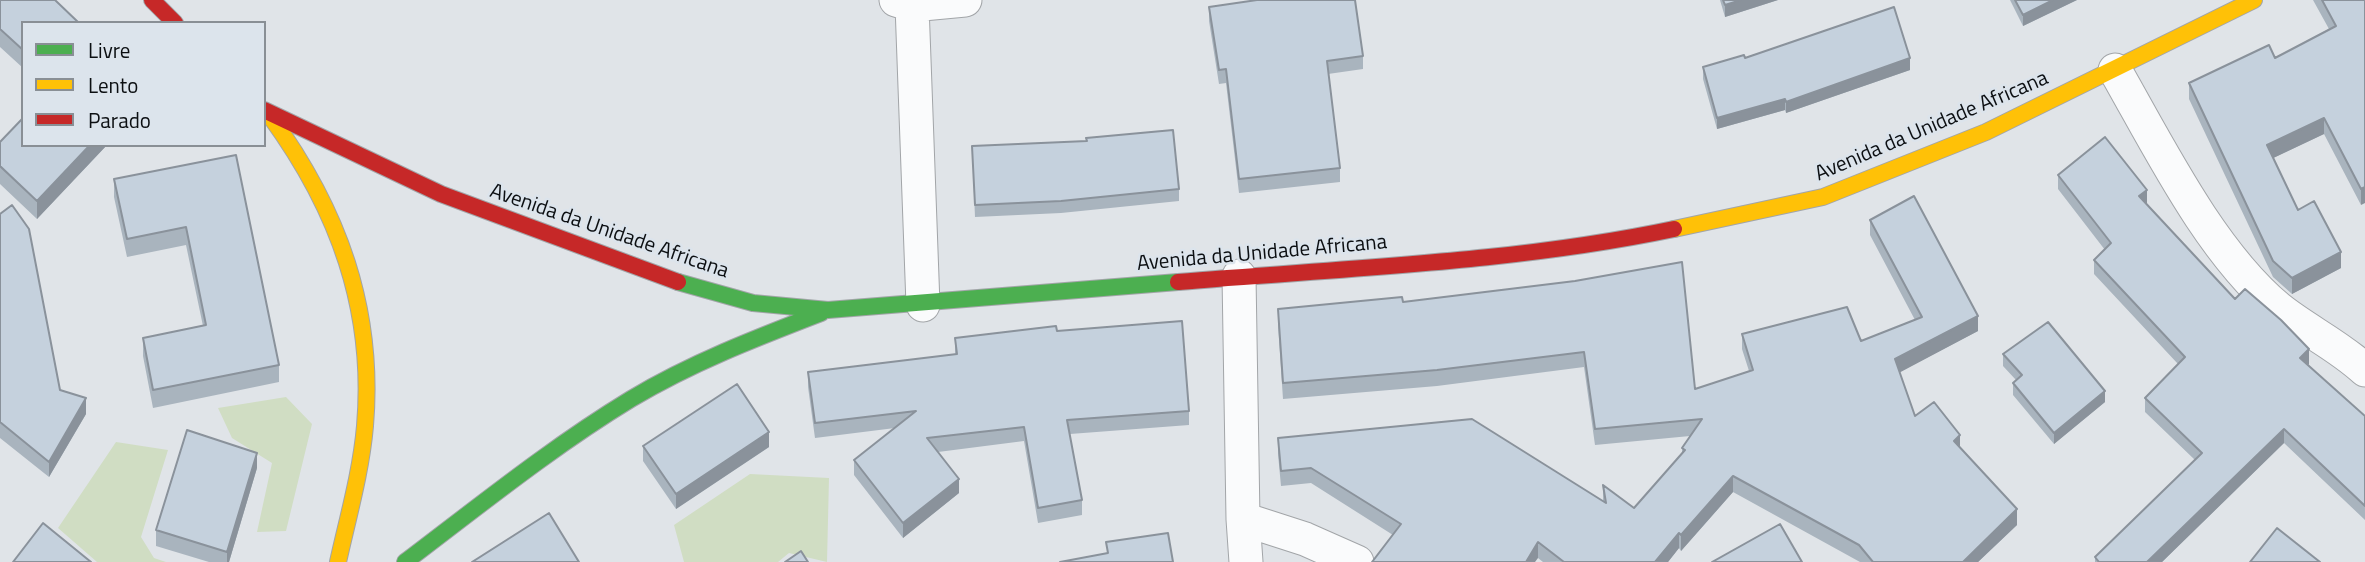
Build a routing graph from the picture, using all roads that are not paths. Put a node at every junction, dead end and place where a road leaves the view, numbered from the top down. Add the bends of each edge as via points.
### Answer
1 (152, 0) edge
2 (965, 0) edge
3 (2254, 0) edge
4 (904, 3) edge
5 (173, 21) edge
6 (2115, 70) junction
7 (267, 112) edge
8 (1239, 276) junction
9 (923, 305) junction
10 (828, 310) junction
11 (2365, 370) edge
12 (1243, 519) junction
13 (338, 562) edge
14 (405, 562) edge
15 (1247, 562) edge
16 (1357, 562) edge

1 - 5 street
2 - 4 street
3 - 6 street, Avenida da Unidade Africana
4 - 9 street
6 - 8 street, Avenida da Unidade Africana via 1986,132 1823,197 1620,240 1497,256
6 - 11 street via 2224,250 2277,307
7 - 10 street, Avenida da Unidade Africana via 441,194 674,281 753,303
7 - 13 street via 308,171 342,245 357,302 367,373 365,425
8 - 9 street, Avenida da Unidade Africana
8 - 12 street
9 - 10 street, Avenida da Unidade Africana
10 - 14 street via 714,355 631,399 529,468
12 - 15 street
12 - 16 street

